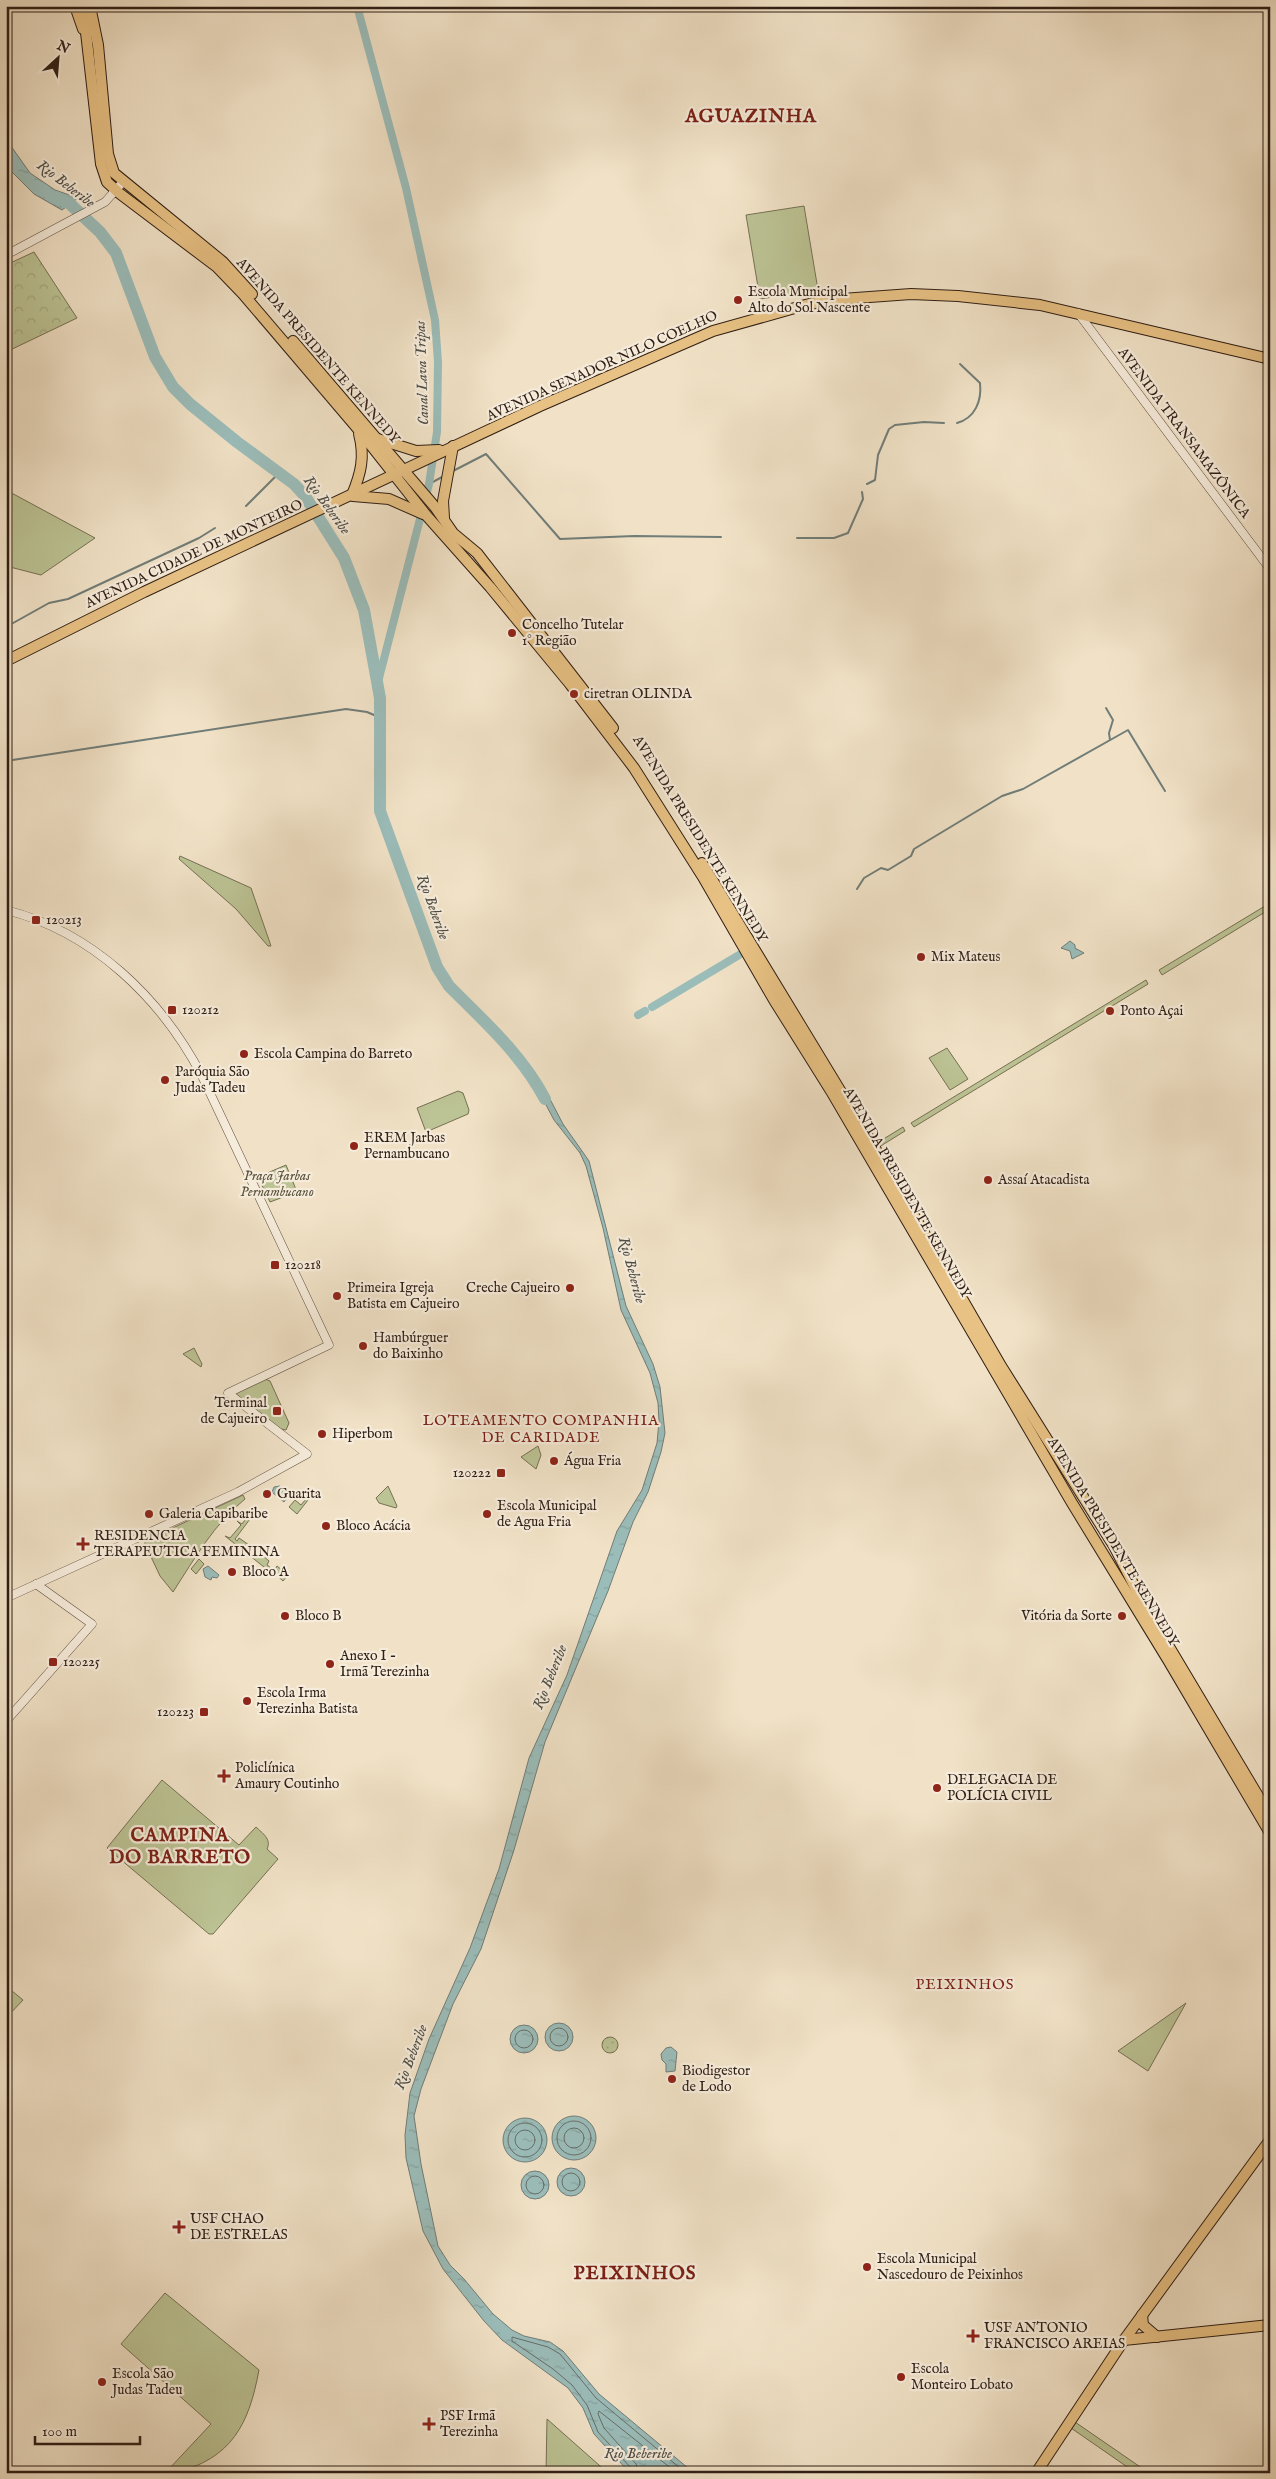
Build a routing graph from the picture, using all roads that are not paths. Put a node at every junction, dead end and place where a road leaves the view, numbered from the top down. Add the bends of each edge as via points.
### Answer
1 (75, 6) edge
2 (83, 6) edge
3 (90, 6) edge
4 (88, 42) junction
5 (119, 187) junction
6 (6, 255) edge
7 (1078, 313) junction
8 (1270, 359) edge
9 (358, 429) junction
10 (377, 439) junction
11 (449, 448) junction
12 (430, 454) junction
13 (399, 472) junction
14 (352, 496) junction
15 (414, 504) junction
16 (444, 521) junction
17 (1270, 569) edge
18 (6, 661) edge
19 (6, 910) edge
20 (36, 1584) junction
21 (6, 1598) edge
22 (6, 1720) edge
23 (1270, 1816) edge
24 (1270, 1833) edge
25 (1270, 2140) edge
26 (1142, 2315) junction
27 (1270, 2326) edge
28 (1157, 2337) junction
29 (1124, 2340) junction
30 (1036, 2473) edge

1 - 4 main road, AVENIDA PRESIDENTE KENNEDY
2 - 4 main road, AVENIDA PRESIDENTE KENNEDY
3 - 5 main road, AVENIDA PRESIDENTE KENNEDY via 98,45 109,160
4 - 5 main road, AVENIDA PRESIDENTE KENNEDY via 101,164 107,182
5 - 6 street via 82,216
5 - 9 main road, AVENIDA PRESIDENTE KENNEDY via 217,267
5 - 10 main road, AVENIDA PRESIDENTE KENNEDY via 223,262
7 - 8 main road, AVENIDA SENADOR NILO COELHO
7 - 11 main road, AVENIDA SENADOR NILO COELHO via 1040,305 942,295 879,295 809,304 693,338
7 - 17 street, AVENIDA TRANSAMAZÔNICA
9 - 13 main road, AVENIDA PRESIDENTE KENNEDY
9 - 14 main road via 362,473
10 - 12 main road via 402,449
10 - 13 main road, AVENIDA PRESIDENTE KENNEDY
11 - 12 main road, AVENIDA SENADOR NILO COELHO
11 - 16 main road
12 - 13 main road, AVENIDA SENADOR NILO COELHO
13 - 14 main road, AVENIDA CIDADE DE MONTEIRO
13 - 15 main road, AVENIDA PRESIDENTE KENNEDY
13 - 16 main road, AVENIDA PRESIDENTE KENNEDY via 419,488
14 - 15 main road
14 - 18 main road, AVENIDA CIDADE DE MONTEIRO via 144,592
15 - 24 main road, AVENIDA PRESIDENTE KENNEDY via 487,577 490,587 613,738 663,812
16 - 23 main road, AVENIDA PRESIDENTE KENNEDY via 477,553 618,734 713,881 872,1143 1001,1366 1114,1546 1143,1603
19 - 20 street via 53,927 83,944 130,979 166,1017 202,1076 329,1345 228,1393 306,1453 238,1492
20 - 21 street
20 - 22 street via 92,1624
25 - 26 main road
26 - 28 main road via 1144,2325
26 - 29 main road
27 - 28 main road
28 - 29 main road
29 - 30 main road

